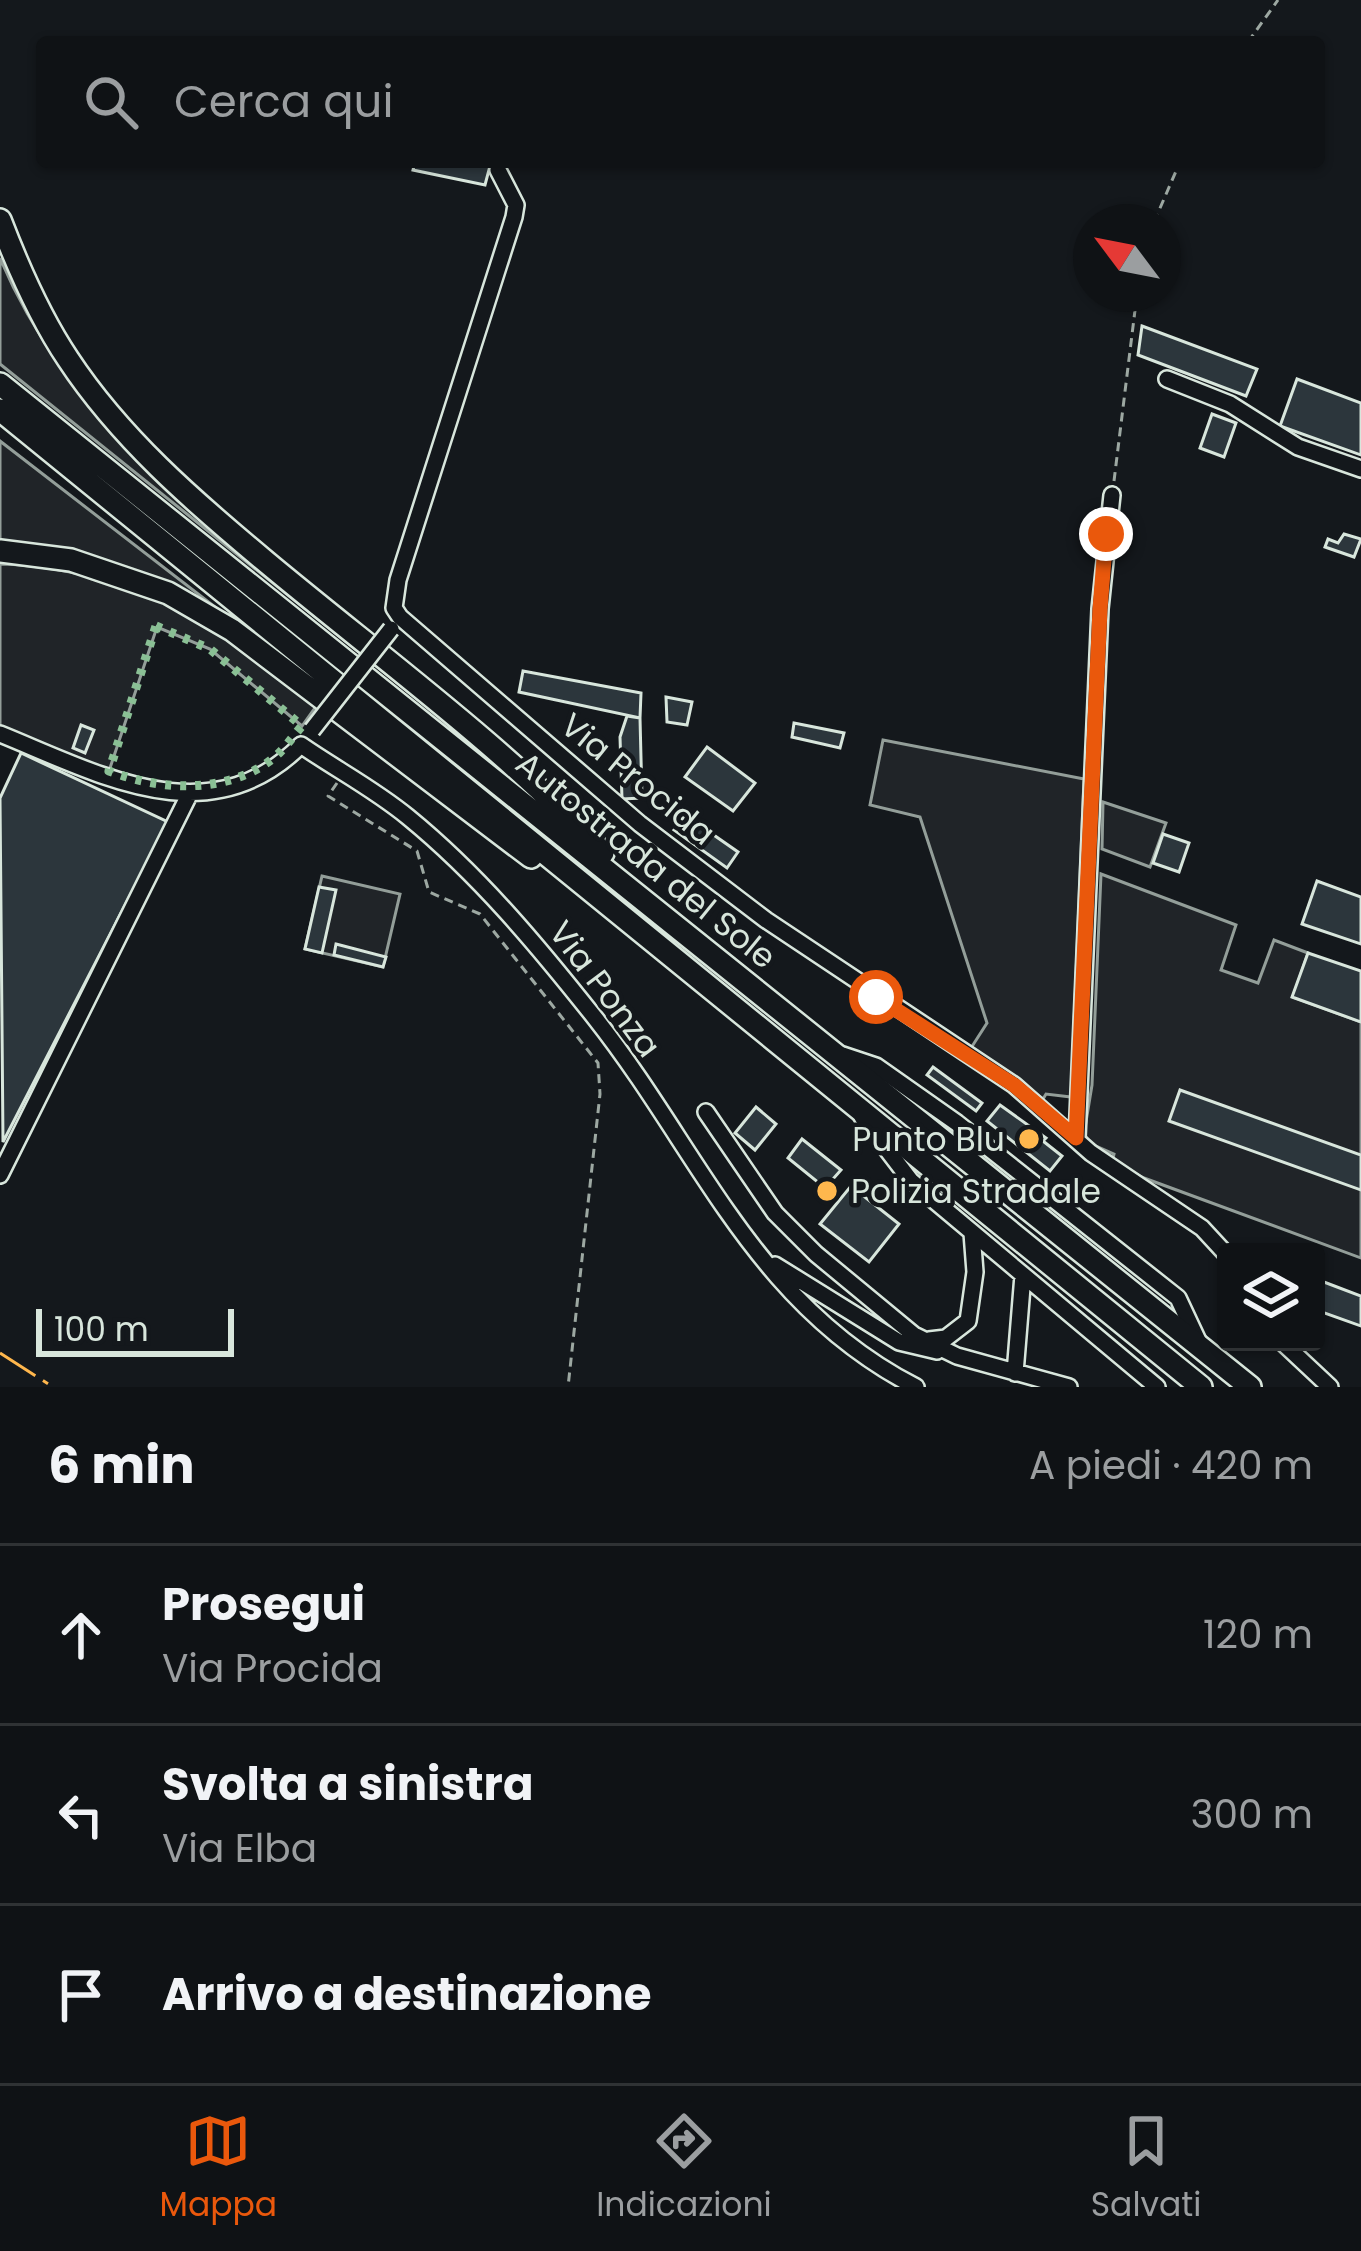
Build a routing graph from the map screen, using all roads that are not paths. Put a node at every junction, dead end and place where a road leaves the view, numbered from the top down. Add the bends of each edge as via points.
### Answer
1 (498, 170) dead end
2 (0, 220) edge
3 (1166, 379) dead end
4 (0, 384) edge
5 (0, 410) edge
6 (1361, 469) edge
7 (1112, 495) road end
8 (0, 551) edge
9 (395, 623) junction
10 (2, 740) edge
11 (302, 745) junction
12 (189, 795) junction
13 (651, 907) junction
14 (637, 927) junction
15 (854, 1105) junction
16 (706, 1112) dead end
17 (1076, 1138) junction
18 (0, 1175) edge
19 (972, 1233) junction
20 (1217, 1244) edge
21 (757, 1253) junction
22 (1023, 1275) junction
23 (928, 1340) junction
24 (1292, 1351) edge
25 (946, 1352) junction
26 (1206, 1352) junction
27 (1016, 1373) junction
28 (916, 1387) edge
29 (1069, 1387) edge
30 (1157, 1387) edge
31 (1201, 1387) edge
32 (1250, 1387) edge
33 (1260, 1387) edge
34 (1330, 1387) edge

1 - 9 street via 514,217 398,580
2 - 13 highway via 68,358 130,438 201,508 530,782
3 - 6 street via 1231,404 1298,447
4 - 13 highway, Autostrada del Sole
5 - 14 highway, Autostrada del Sole
7 - 17 street
8 - 14 highway via 71,560 169,592 232,630 491,830
9 - 11 street, bridge
9 - 17 street, Via Procida via 784,933 1014,1085
10 - 12 street via 130,787
11 - 12 street via 267,774
11 - 21 street, Via Ponza via 374,790 458,859 516,922 596,1019
12 - 18 street
13 - 26 highway, Autostrada del Sole
14 - 15 highway, Autostrada del Sole
15 - 19 street via 911,1181
15 - 31 highway, Autostrada del Sole
16 - 23 street via 775,1213
17 - 20 street, Via Procida
19 - 22 street
19 - 23 street via 968,1321
21 - 25 street via 899,1342
21 - 28 street, Via Ponza via 833,1330
22 - 27 street
22 - 30 street
23 - 25 street
24 - 34 street
25 - 27 street
26 - 32 highway, Autostrada del Sole
26 - 33 highway
27 - 29 street

